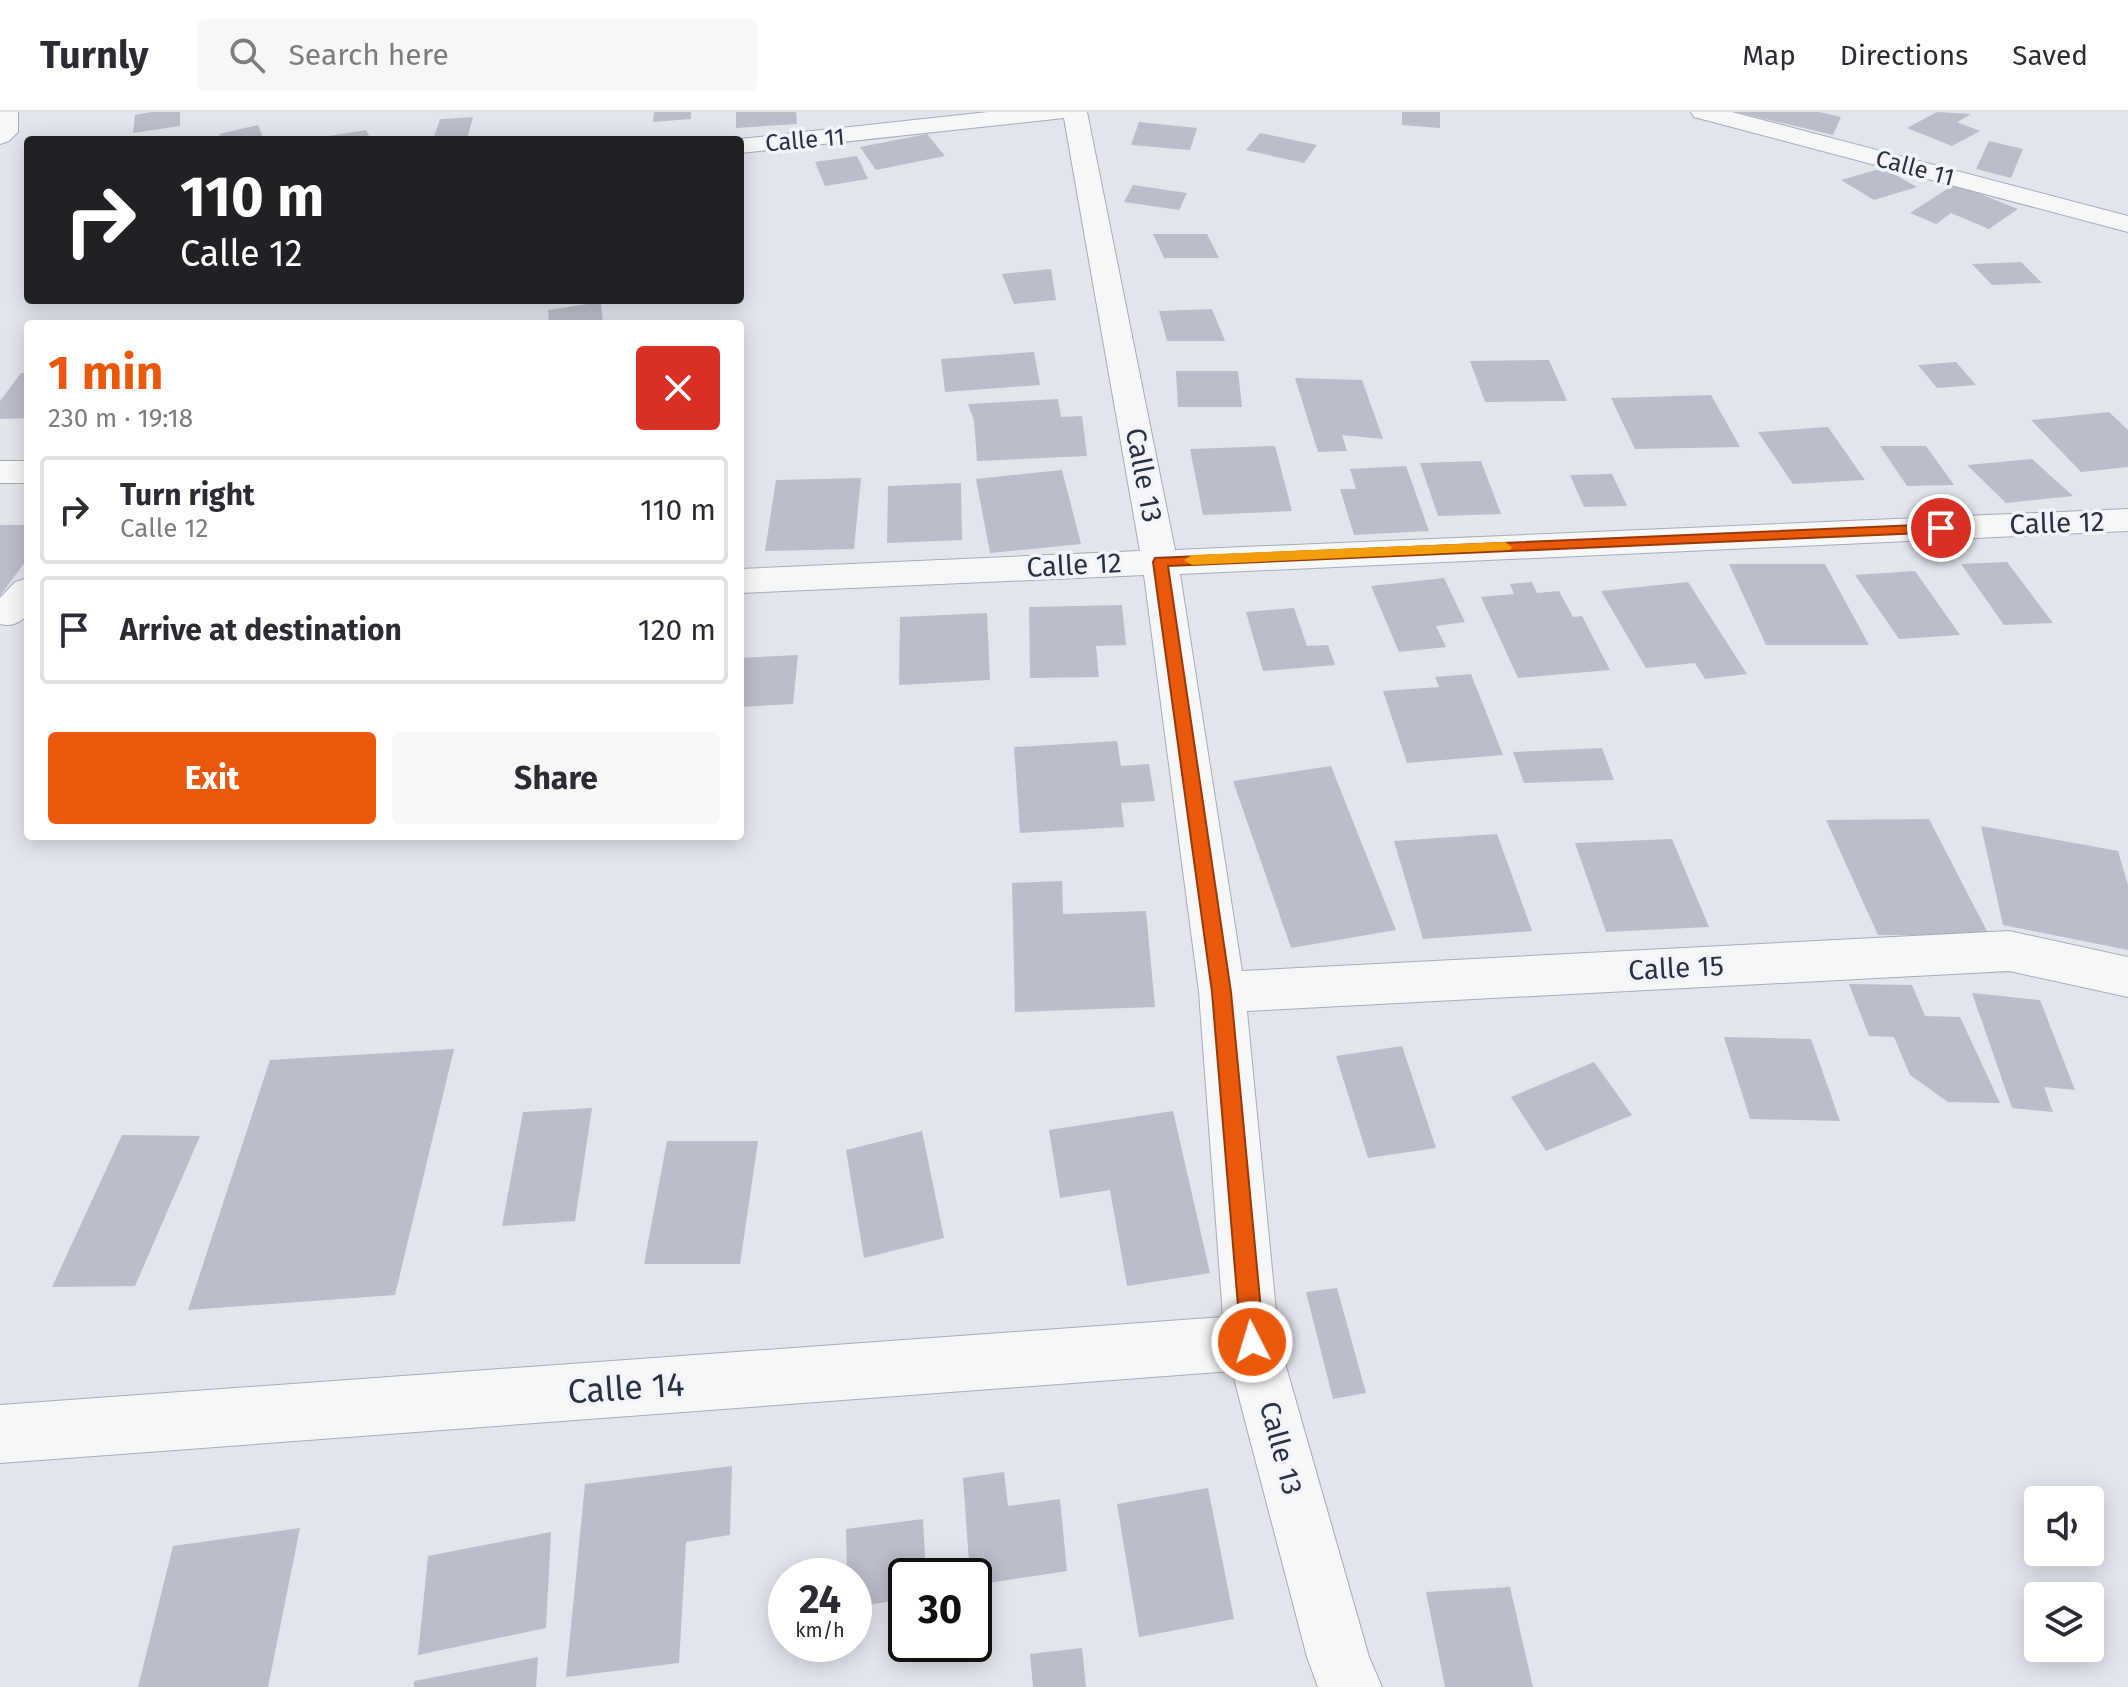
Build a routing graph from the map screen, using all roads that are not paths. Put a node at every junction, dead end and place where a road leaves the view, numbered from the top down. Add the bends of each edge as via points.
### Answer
1 (6, 112) edge
2 (1060, 112) edge
3 (1075, 112) edge
4 (1703, 112) edge
5 (0, 136) edge
6 (744, 145) edge
7 (2128, 224) edge
8 (0, 472) edge
9 (24, 472) edge
10 (2128, 520) edge
11 (1160, 562) junction
12 (744, 581) edge
13 (2128, 977) edge
14 (1222, 992) junction
15 (1252, 1342) junction
16 (0, 1434) edge
17 (1350, 1687) edge

1 - 5 street
2 - 6 street, Calle 11
3 - 11 street, Calle 13
4 - 7 street, Calle 11
8 - 9 street
10 - 11 street, Calle 12
11 - 12 street, Calle 12
11 - 14 street, Calle 13
13 - 14 street, Calle 15 via 2009,951
14 - 15 street, Calle 13
15 - 16 street, Calle 14
15 - 17 street, Calle 13

